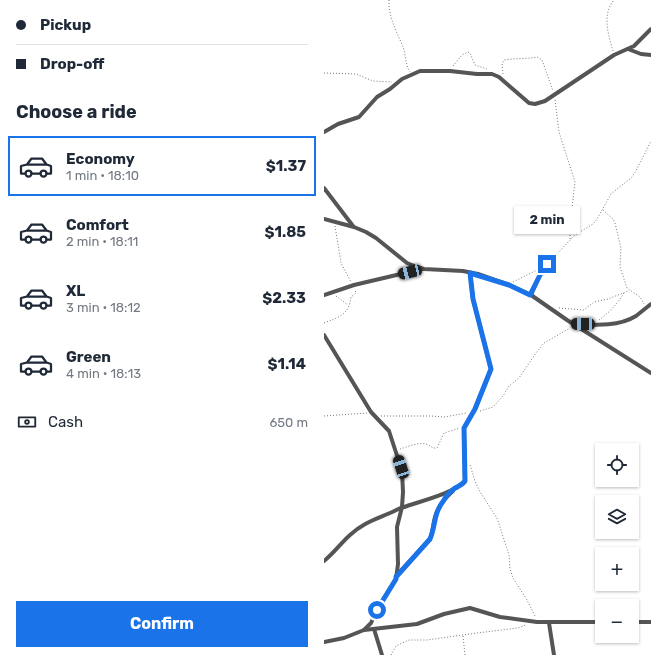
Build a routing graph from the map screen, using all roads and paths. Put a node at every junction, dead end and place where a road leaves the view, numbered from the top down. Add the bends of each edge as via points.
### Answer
1 (389, 0) edge
2 (614, 0) edge
3 (651, 29) edge
4 (628, 49) junction
5 (614, 55) junction
6 (651, 55) edge
7 (448, 71) junction
8 (324, 73) edge
9 (412, 74) junction
10 (494, 75) junction
11 (499, 78) junction
12 (401, 80) junction
13 (554, 94) junction
14 (324, 132) edge
15 (651, 141) edge
16 (324, 188) edge
17 (603, 210) junction
18 (324, 219) edge
19 (334, 222) junction
20 (354, 227) junction
21 (570, 240) junction
22 (547, 264) joint
23 (424, 269) junction
24 (538, 270) dead end
25 (470, 273) junction
26 (509, 285) junction
27 (353, 286) junction
28 (629, 290) junction
29 (333, 293) junction
30 (624, 293) junction
31 (324, 295) edge
32 (530, 295) junction
33 (651, 304) edge
34 (348, 306) junction
35 (646, 308) junction
36 (550, 309) junction
37 (324, 323) edge
38 (574, 324) junction
39 (592, 325) junction
40 (324, 335) edge
41 (651, 373) edge
42 (474, 412) junction
43 (373, 414) junction
44 (324, 416) edge
45 (464, 428) junction
46 (396, 450) junction
47 (469, 461) dead end
48 (455, 488) junction
49 (402, 507) junction
50 (324, 561) edge
51 (396, 577) junction
52 (532, 622) junction
53 (539, 622) junction
54 (595, 622) edge
55 (639, 622) edge
56 (651, 622) edge
57 (549, 623) junction
58 (374, 629) junction
59 (364, 630) junction
60 (463, 635) junction
61 (324, 642) edge
62 (382, 655) edge
63 (391, 655) edge
64 (464, 655) edge
65 (554, 655) edge

1 - 9 path via 389,11 395,31 404,48 408,69
2 - 5 path via 609,6 607,23
3 - 4 street
4 - 5 street
4 - 6 street
5 - 13 street
7 - 9 street via 423,70
7 - 10 street
7 - 10 path via 468,52 476,65 483,66
8 - 12 path via 356,74 380,82
9 - 12 street
10 - 11 street
11 - 13 street via 531,104 545,101
11 - 13 path via 503,74 504,60 538,57 542,60
12 - 14 street via 373,101 359,117
13 - 21 path via 559,132 575,182
15 - 17 path via 636,171 611,194
16 - 20 street
17 - 21 path via 593,224
17 - 28 path via 615,223 621,248 620,267
18 - 19 street
19 - 20 street
19 - 27 path via 341,263
20 - 23 street via 376,238 408,263
21 - 22 path
22 - 32 street
23 - 25 street
23 - 27 street
24 - 26 path
25 - 26 street
25 - 42 street via 473,299 491,367
26 - 32 street
27 - 29 street
27 - 34 path via 356,293 351,297
28 - 30 path
28 - 35 path via 640,297
29 - 31 street
29 - 34 path
30 - 36 path via 594,302 584,310
30 - 39 path via 606,315
32 - 36 street
33 - 35 street
34 - 37 path via 345,313
35 - 39 street via 627,320
36 - 38 street
38 - 39 street
38 - 41 street
38 - 42 path via 544,343 519,378 509,386 493,407
40 - 43 street
42 - 43 path via 444,417
42 - 45 street
43 - 44 path
43 - 46 street via 389,431
45 - 46 path via 444,433 437,448 422,444
45 - 48 street via 465,481
46 - 49 street via 402,476
47 - 53 path via 477,486 497,518 509,555 512,578
48 - 49 street
48 - 51 street via 444,498 435,516 430,539
49 - 50 street via 364,523
49 - 51 street via 397,527
51 - 59 street via 371,623
52 - 53 street
52 - 58 street via 500,617 470,608 417,624
52 - 60 path via 523,627
53 - 57 street
54 - 57 street
55 - 56 street
57 - 65 street
58 - 59 street
58 - 62 street
59 - 61 street
60 - 63 path via 409,640 396,646
60 - 64 path

